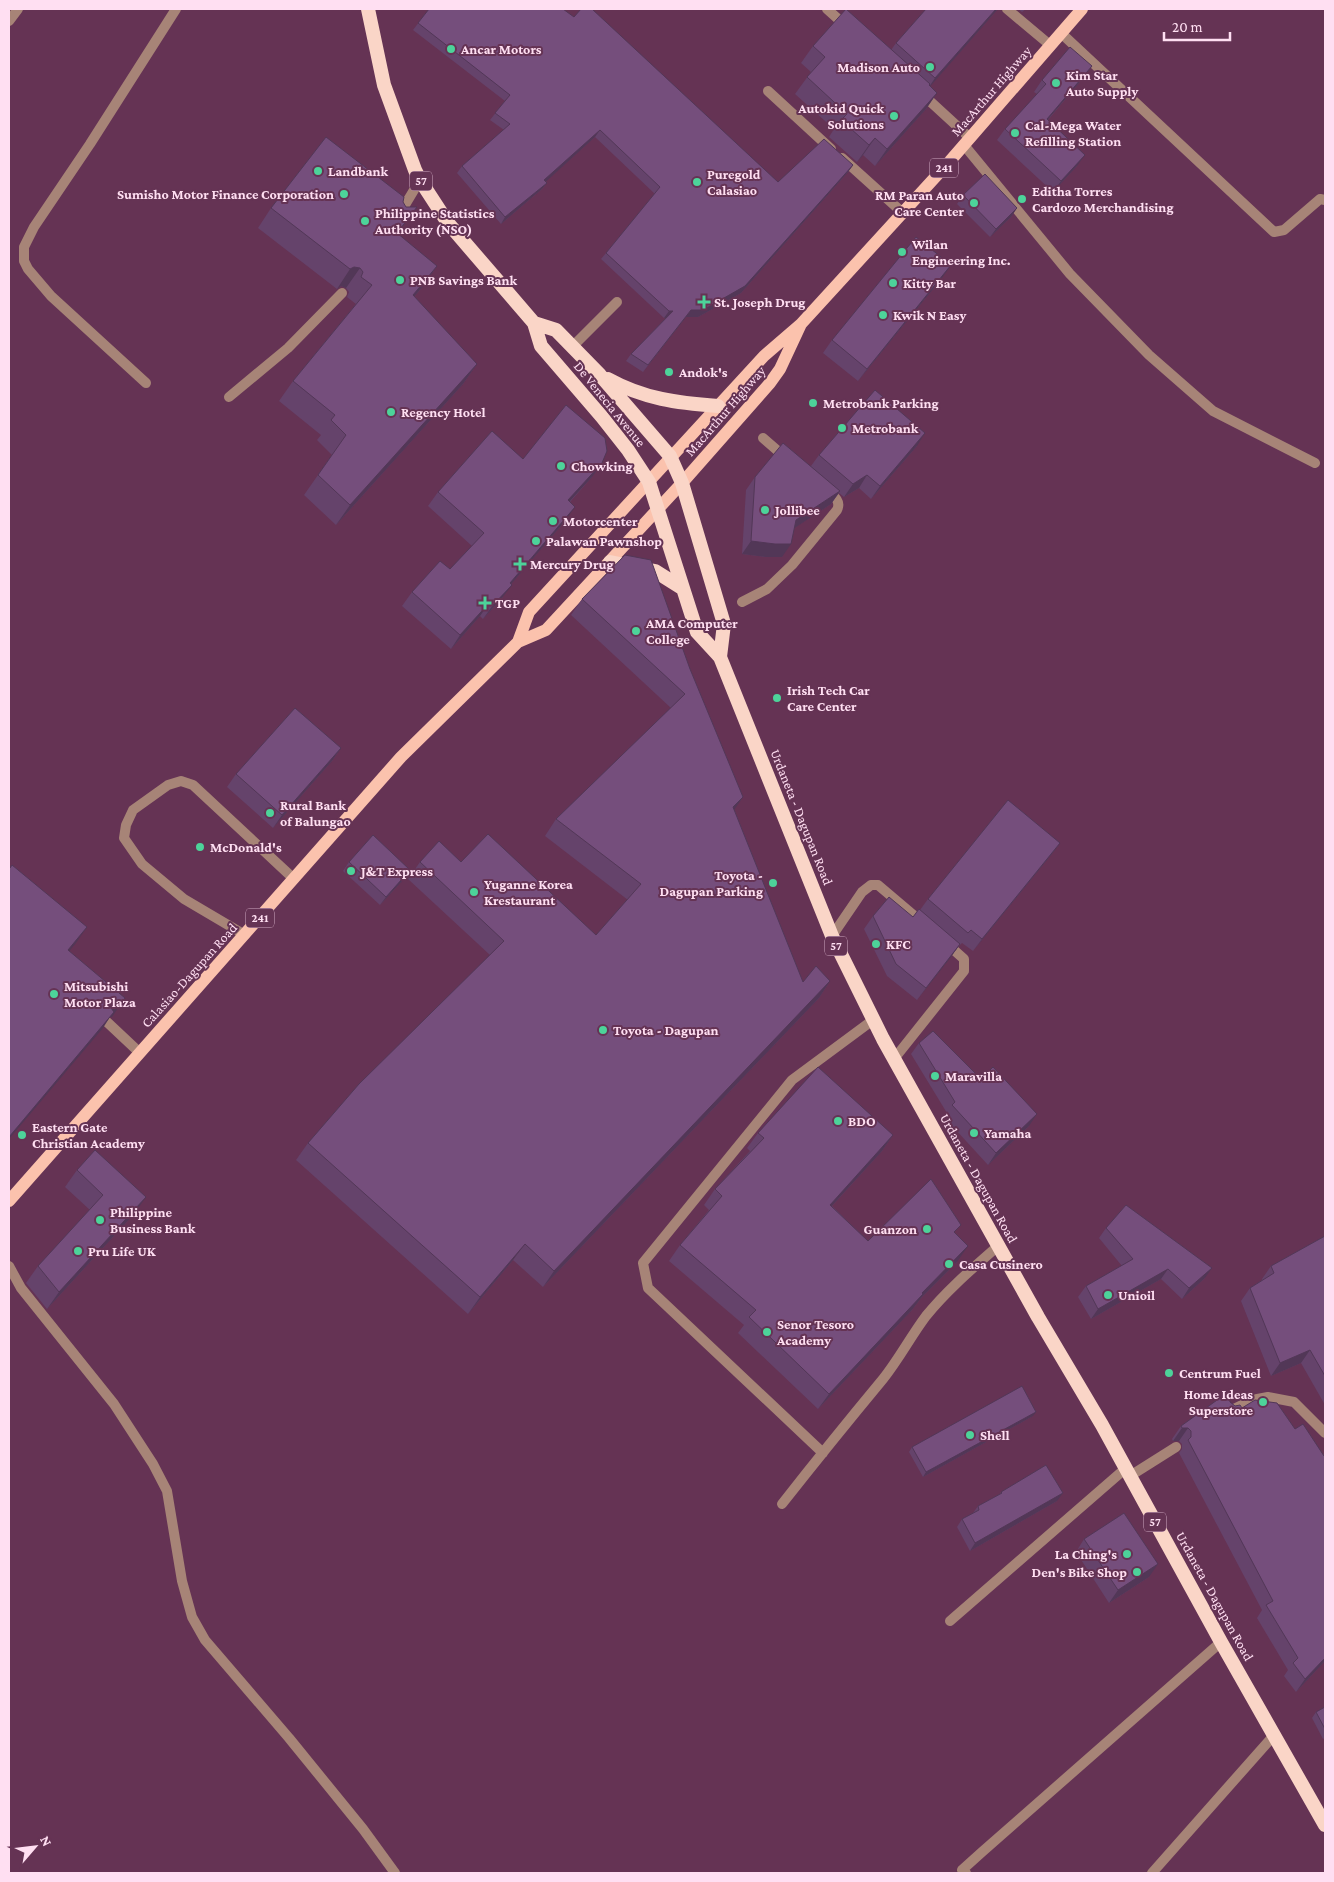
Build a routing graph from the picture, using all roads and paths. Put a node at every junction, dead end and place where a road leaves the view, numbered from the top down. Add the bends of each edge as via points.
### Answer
1 (18, 9) edge
2 (176, 9) edge
3 (368, 9) edge
4 (827, 9) edge
5 (1007, 9) edge
6 (1082, 9) edge
7 (9, 21) edge
8 (1061, 33) junction
9 (855, 34) edge
10 (1050, 45) junction
11 (911, 85) edge
12 (768, 91) dead end
13 (967, 142) junction
14 (420, 180) junction
15 (1325, 200) edge
16 (903, 213) junction
17 (396, 221) edge
18 (342, 293) dead end
19 (617, 302) dead end
20 (534, 322) junction
21 (801, 324) junction
22 (572, 346) junction
23 (600, 375) junction
24 (146, 383) dead end
25 (228, 397) dead end
26 (718, 406) junction
27 (763, 438) dead end
28 (670, 456) junction
29 (793, 463) edge
30 (1315, 464) dead end
31 (649, 482) junction
32 (815, 482) edge
33 (682, 483) junction
34 (658, 508) junction
35 (610, 562) junction
36 (682, 588) junction
37 (742, 602) dead end
38 (518, 642) junction
39 (720, 657) junction
40 (294, 879) junction
41 (245, 935) junction
42 (832, 936) junction
43 (873, 1020) junction
44 (107, 1022) edge
45 (140, 1053) junction
46 (894, 1060) junction
47 (9, 1201) edge
48 (998, 1246) junction
49 (9, 1266) edge
50 (1228, 1412) edge
51 (1325, 1433) edge
52 (1176, 1447) dead end
53 (823, 1452) junction
54 (1128, 1472) junction
55 (782, 1504) dead end
56 (950, 1621) dead end
57 (1221, 1642) junction
58 (1275, 1734) junction
59 (1325, 1825) edge
60 (962, 1872) edge
61 (395, 1873) edge
62 (1152, 1873) edge

1 - 7 street
2 - 24 street via 24,247 28,270 51,296
3 - 14 highway, De Venecia Avenue / 57 via 384,86
4 - 9 street
5 - 10 street
6 - 8 main road, MacArthur Highway / 241
8 - 10 main road, MacArthur Highway / 241
8 - 15 street via 1274,232 1284,230 1320,199
10 - 13 main road, MacArthur Highway / 241
11 - 13 street
12 - 16 street
13 - 16 main road, MacArthur Highway / 241
13 - 30 street via 1070,274 1149,355 1212,411
14 - 17 street
14 - 20 highway, De Venecia Avenue / 57 via 448,223
16 - 21 main road, MacArthur Highway / 241
18 - 25 street via 288,348
19 - 22 street
20 - 22 highway, De Venecia Avenue / 57 via 556,330
20 - 31 highway, De Venecia Avenue / 57 via 541,346 602,417
21 - 26 main road, MacArthur Highway / 241 via 764,356
21 - 33 main road, MacArthur Highway / 241 via 770,383
22 - 23 highway, De Venecia Avenue / 57
23 - 26 highway via 628,390 655,398 682,404
23 - 28 highway, De Venecia Avenue / 57
26 - 28 main road, MacArthur Highway / 241
27 - 29 street
28 - 31 main road, Calasiao-Dagupan Road / 241
28 - 33 highway, De Venecia Avenue / 57
31 - 34 highway, De Venecia Avenue / 57
31 - 38 main road, Calasiao-Dagupan Road / 241 via 529,612
32 - 37 street via 838,500 837,510 767,589
33 - 34 main road, MacArthur Highway / 241
33 - 39 highway, Urdaneta - Dagupan Road / 57 via 724,624
34 - 35 main road, Calasiao-Dagupan Road / 241
34 - 36 highway, Urdaneta - Dagupan Road / 57
35 - 36 highway via 655,571
35 - 38 main road, Calasiao-Dagupan Road / 241 via 546,630
36 - 39 highway, Urdaneta - Dagupan Road / 57 via 697,632
38 - 40 main road, Calasiao-Dagupan Road / 241 via 401,757
39 - 42 highway, Urdaneta - Dagupan Road / 57
40 - 41 main road, Calasiao-Dagupan Road / 241
40 - 41 street via 193,785 180,781 168,785 133,810 124,838 142,864 184,899
41 - 45 main road, Calasiao-Dagupan Road / 241
42 - 43 highway, Urdaneta - Dagupan Road / 57
42 - 46 street via 862,892 871,885 878,885 964,958 964,971
43 - 46 highway, Urdaneta - Dagupan Road / 57
43 - 53 street via 792,1080 643,1263 648,1288
44 - 45 street
45 - 47 main road, Calasiao-Dagupan Road / 241
46 - 48 highway, Urdaneta - Dagupan Road / 57
48 - 53 street via 964,1275 926,1317 884,1378
48 - 54 highway, Urdaneta - Dagupan Road / 57
49 - 61 street via 21,1288 114,1404 153,1464 167,1491 182,1581 192,1617 205,1640 289,1738
50 - 51 street via 1252,1400 1268,1397 1294,1402
52 - 54 street
53 - 55 street
54 - 56 street
54 - 57 highway, Urdaneta - Dagupan Road / 57
57 - 58 highway, Urdaneta - Dagupan Road / 57
57 - 60 street
58 - 59 highway, Urdaneta - Dagupan Road / 57
58 - 62 street

